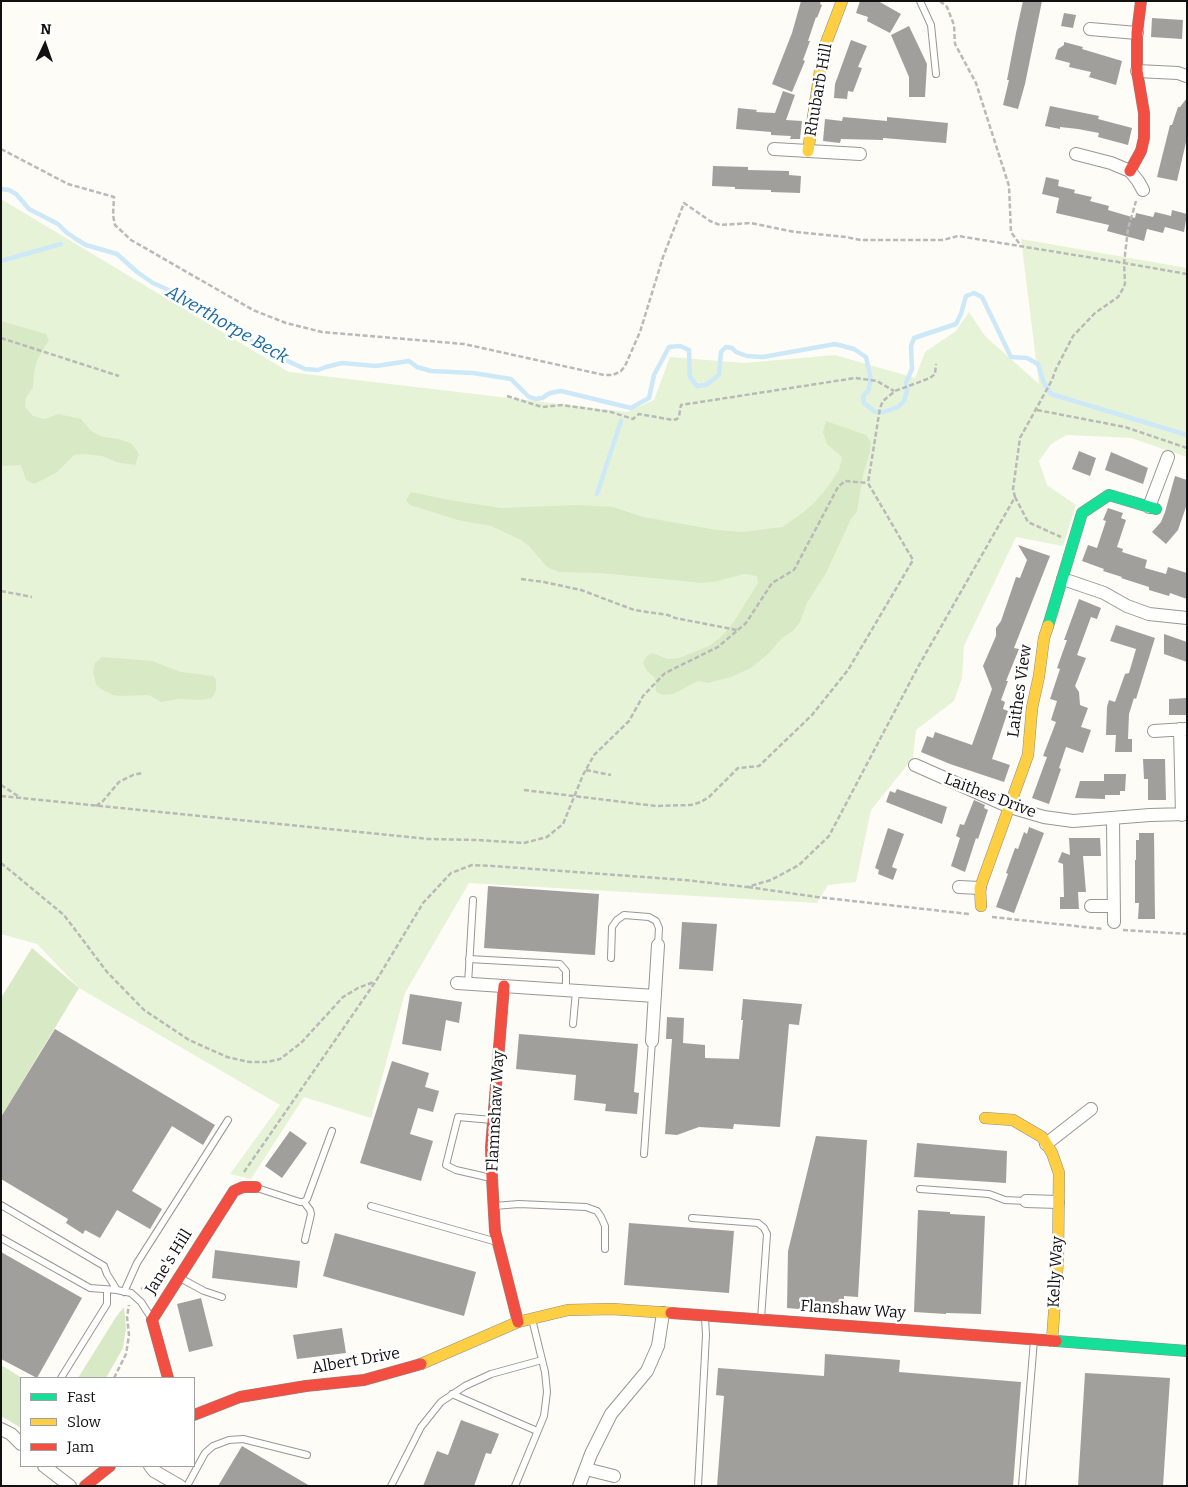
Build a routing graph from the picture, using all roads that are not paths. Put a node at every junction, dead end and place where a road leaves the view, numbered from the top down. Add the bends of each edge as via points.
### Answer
1 (842, 1) edge
2 (920, 1) edge
3 (1141, 1) edge
4 (1090, 29) dead end
5 (1137, 33) junction
6 (1137, 71) junction
7 (936, 74) dead end
8 (1186, 76) edge
9 (774, 149) dead end
10 (808, 151) junction
11 (860, 154) dead end
12 (1076, 154) dead end
13 (1130, 171) junction
14 (1142, 187) road end
15 (1168, 457) dead end
16 (1152, 508) joint
17 (1063, 579) junction
18 (1187, 618) edge
19 (1183, 729) edge
20 (1154, 731) dead end
21 (915, 766) dead end
22 (1010, 807) junction
23 (1184, 814) edge
24 (1113, 819) junction
25 (959, 887) dead end
26 (980, 888) junction
27 (473, 900) dead end
28 (1091, 906) dead end
29 (1114, 906) junction
30 (981, 913) road end
31 (1114, 927) road end
32 (658, 946) joint
33 (611, 958) dead end
34 (469, 959) junction
35 (462, 984) joint
36 (504, 986) junction
37 (571, 991) junction
38 (656, 996) junction
39 (573, 1024) dead end
40 (652, 1041) joint
41 (1091, 1110) dead end
42 (985, 1118) dead end
43 (228, 1120) dead end
44 (493, 1120) junction
45 (332, 1131) dead end
46 (1046, 1144) junction
47 (644, 1154) dead end
48 (492, 1178) junction
49 (256, 1187) joint
50 (920, 1189) dead end
51 (1026, 1201) joint
52 (304, 1202) junction
53 (1058, 1202) junction
54 (1, 1205) edge
55 (371, 1206) dead end
56 (493, 1206) junction
57 (692, 1218) dead end
58 (1, 1238) edge
59 (305, 1240) dead end
60 (498, 1243) junction
61 (605, 1249) dead end
62 (179, 1277) junction
63 (107, 1290) junction
64 (117, 1290) junction
65 (124, 1292) junction
66 (222, 1297) dead end
67 (663, 1313) junction
68 (705, 1316) junction
69 (532, 1318) junction
70 (152, 1320) junction
71 (761, 1320) junction
72 (518, 1322) junction
73 (1034, 1340) junction
74 (1052, 1341) junction
75 (1187, 1351) edge
76 (542, 1360) junction
77 (62, 1377) edge
78 (168, 1377) edge
79 (452, 1394) junction
80 (195, 1415) edge
81 (1, 1429) edge
82 (538, 1431) junction
83 (20, 1443) edge
84 (307, 1455) dead end
85 (45, 1467) edge
86 (109, 1467) edge
87 (151, 1467) edge
88 (586, 1469) junction
89 (614, 1476) dead end
90 (70, 1486) edge
91 (85, 1486) edge
92 (180, 1486) edge
93 (187, 1486) edge
94 (391, 1486) edge
95 (515, 1486) edge
96 (579, 1486) edge
97 (698, 1486) edge
98 (1022, 1486) edge

1 - 10 street, Rhubarb Hill via 823,51
2 - 7 lane via 932,25
3 - 5 street
4 - 5 street
5 - 6 street
6 - 8 street
6 - 13 street via 1144,113 1144,138
9 - 10 street, Rhubarb Hill
10 - 11 street, Rhubarb Hill
12 - 13 street
13 - 14 street
15 - 16 street
16 - 17 street, Laithes View via 1109,495 1082,513
17 - 18 street via 1149,614
17 - 22 street, Laithes View via 1043,644 1028,755
19 - 20 street
19 - 23 street
21 - 22 street, Laithes Drive
22 - 24 street, Laithes Drive via 1073,821
22 - 26 street, Laithes View
23 - 24 street, Laithes Drive
24 - 29 street
25 - 26 street
26 - 30 street
27 - 34 lane
28 - 29 street
29 - 31 street
32 - 33 lane via 656,921 650,917 624,915 612,927
32 - 38 street
34 - 35 lane
34 - 37 lane via 560,964 566,970
35 - 36 street
36 - 37 street
36 - 44 street, Flamnshaw Way
37 - 38 street
37 - 39 lane
38 - 40 street
40 - 47 lane
41 - 46 street
42 - 46 street, Kelly Way via 1013,1120 1042,1137
43 - 65 lane via 137,1263
44 - 48 street, Flamnshaw Way
44 - 48 lane via 458,1117 446,1164 456,1170
45 - 52 lane
46 - 53 street, Kelly Way via 1059,1173
48 - 56 street, Flamnshaw Way
49 - 52 lane
49 - 62 street, Jane's Hill via 234,1191
50 - 51 lane via 989,1194 1005,1200
51 - 53 street
52 - 59 lane via 311,1214
53 - 74 street, Kelly Way
54 - 64 lane via 104,1266
55 - 60 lane
56 - 60 street, Flamnshaw Way
56 - 61 lane via 586,1207 597,1211 605,1226
57 - 71 lane via 758,1223 764,1228 767,1234
58 - 63 lane via 90,1288
60 - 72 street, Flamnshaw Way
62 - 66 lane
62 - 70 street, Jane's Hill
63 - 64 lane
63 - 77 lane via 107,1304
64 - 65 lane
65 - 70 lane via 131,1293 141,1302
67 - 68 street, Flanshaw Way
67 - 69 street, Flanshaw Way via 568,1310
67 - 88 street via 658,1346 648,1371 611,1414
68 - 71 street, Flanshaw Way
68 - 97 lane
69 - 72 street, Flanshaw Way
69 - 76 lane
70 - 78 street, Jane's Hill
71 - 73 street, Flanshaw Way
72 - 80 street, Albert Drive via 411,1368 364,1380 240,1397
73 - 74 street, Flanshaw Way
73 - 98 lane
74 - 75 street, Flanshaw Way
76 - 79 lane via 491,1374
76 - 82 lane via 546,1392 544,1416
79 - 82 lane
79 - 94 lane via 441,1402 421,1427
81 - 83 street
82 - 95 lane
84 - 93 lane via 243,1440 228,1440 205,1452
85 - 90 street
86 - 91 street
87 - 92 street
88 - 89 street
88 - 96 street

